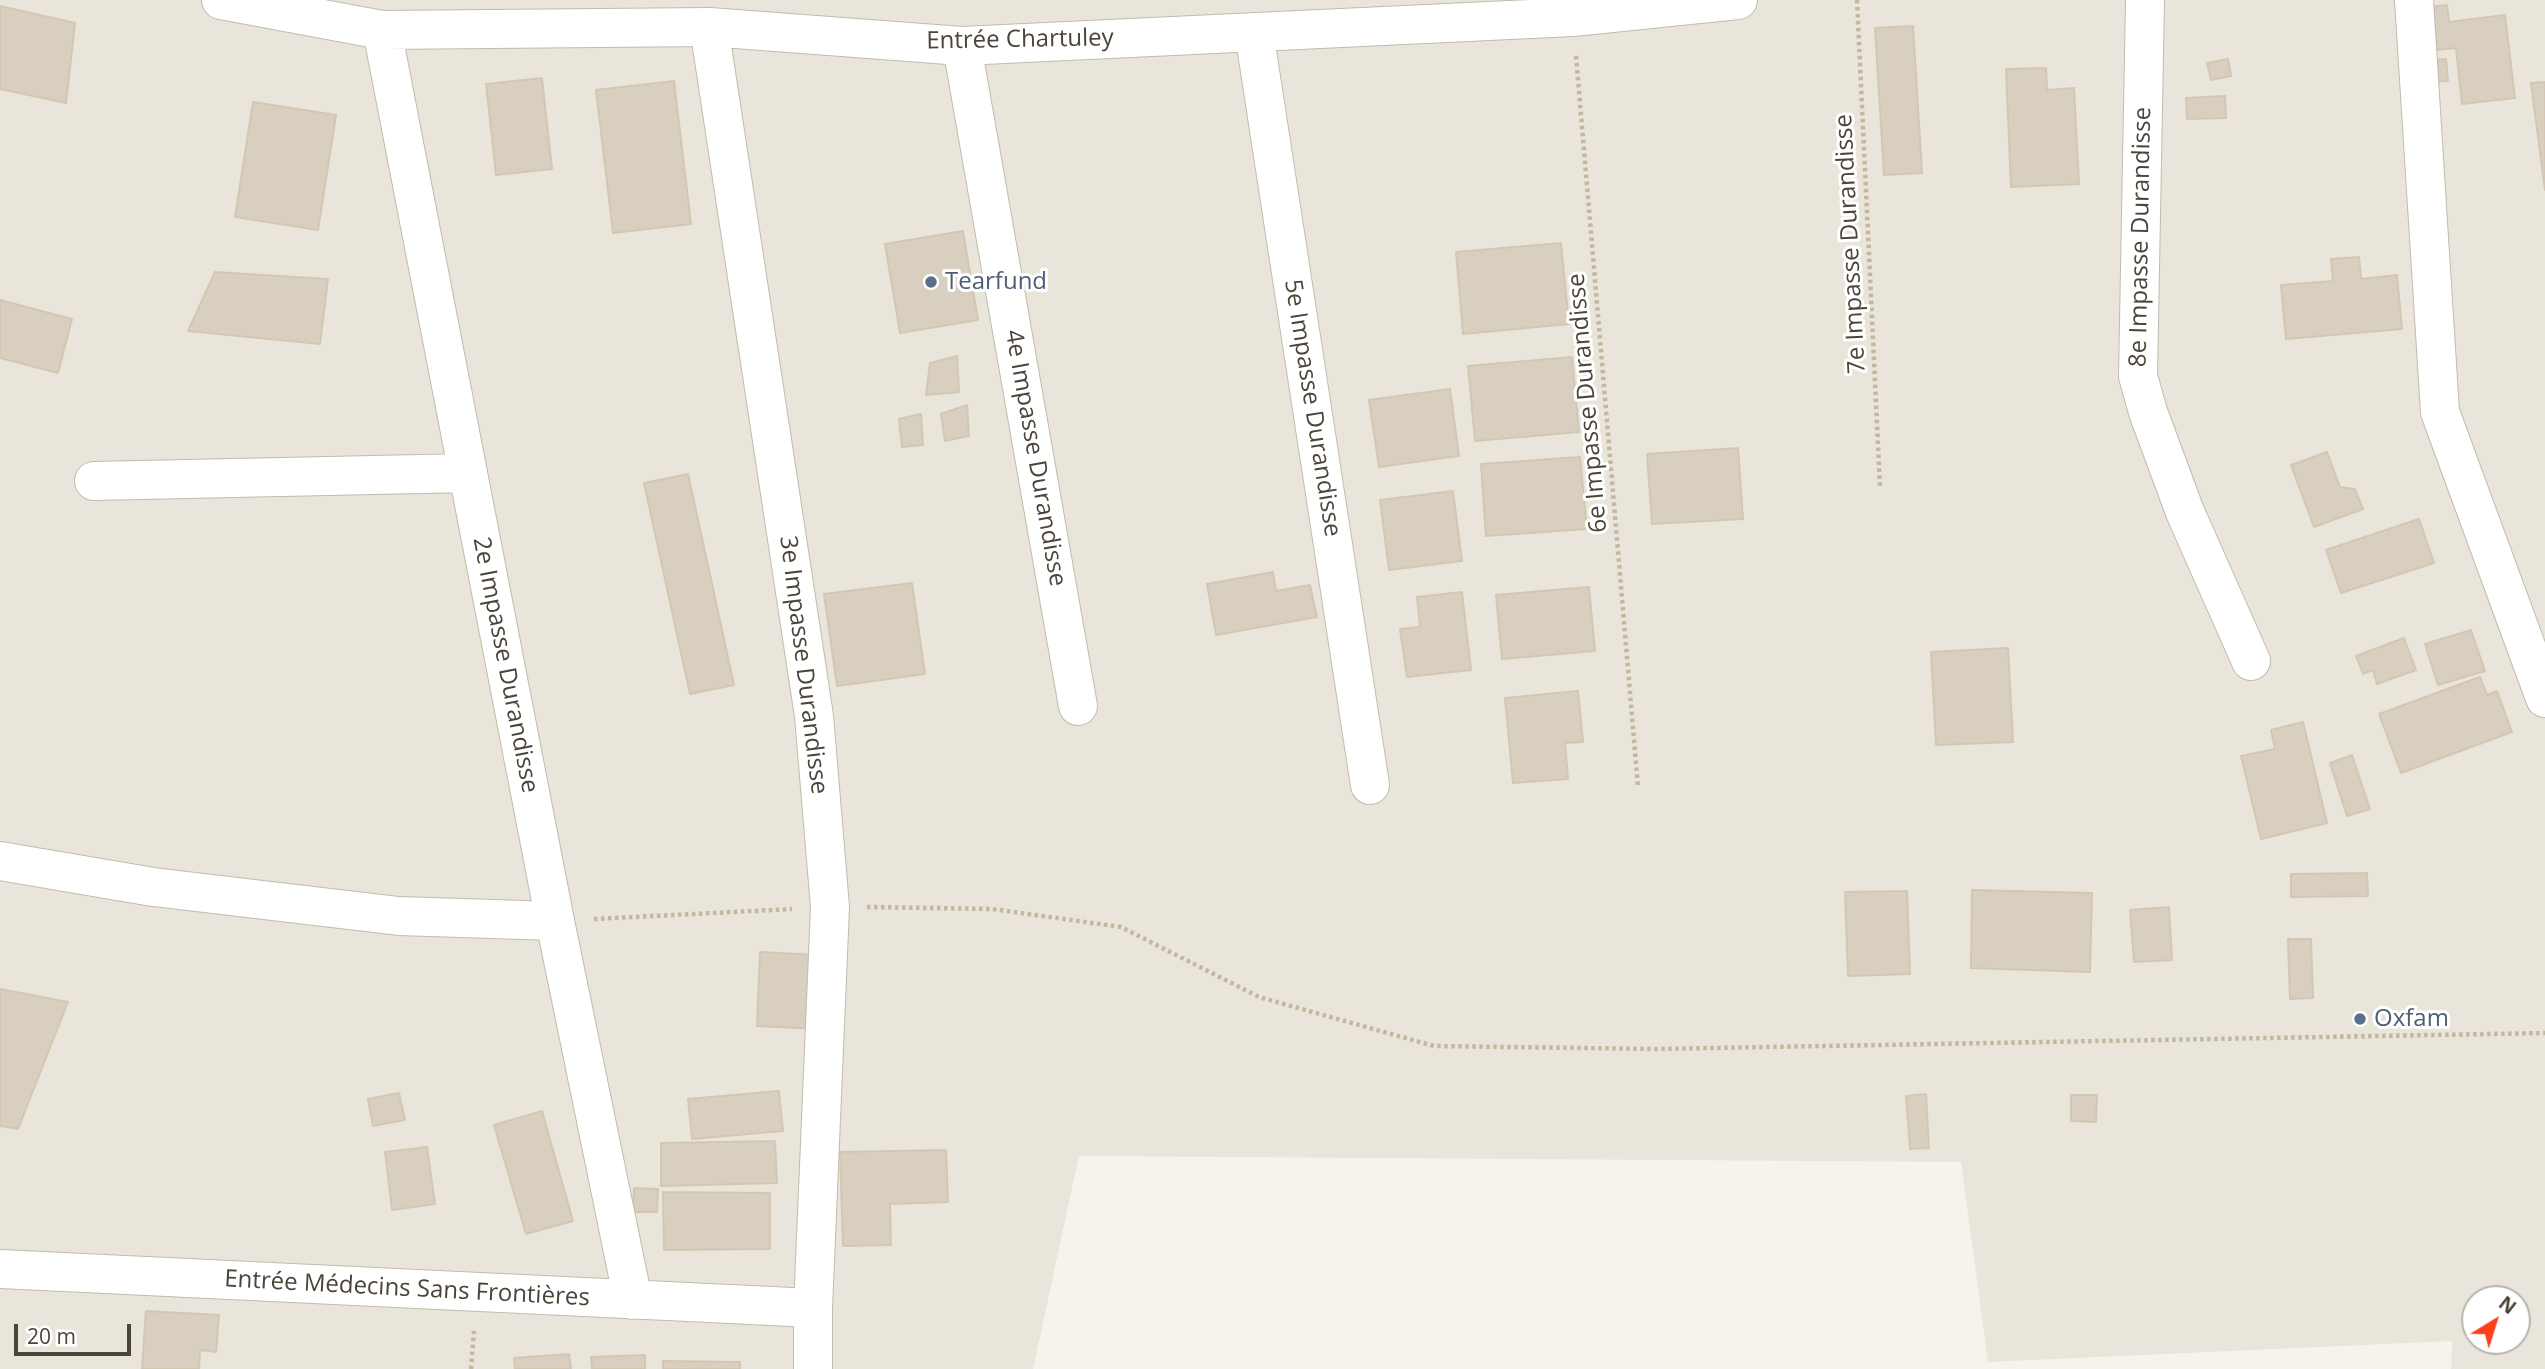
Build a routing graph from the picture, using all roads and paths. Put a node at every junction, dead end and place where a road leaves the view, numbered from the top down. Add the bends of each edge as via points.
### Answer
1 (221, 0) edge
2 (1738, 0) edge
3 (1857, 0) edge
4 (2145, 0) edge
5 (2414, 0) edge
6 (1573, 17) junction
7 (709, 27) junction
8 (382, 30) junction
9 (1254, 32) junction
10 (962, 46) junction
11 (468, 473) junction
12 (94, 481) dead end
13 (1880, 487) dead end
14 (2251, 662) dead end
15 (2545, 698) edge
16 (1078, 706) dead end
17 (1370, 785) dead end
18 (1638, 787) dead end
19 (0, 861) edge
20 (830, 907) junction
21 (555, 921) junction
22 (2545, 1033) edge
23 (0, 1269) edge
24 (633, 1300) junction
25 (813, 1308) junction
26 (813, 1369) edge

1 - 8 street, Entrée Chartuley
2 - 6 street, Entrée Chartuley
3 - 13 path, 7e Impasse Durandisse
4 - 14 street, 8e Impasse Durandisse via 2138,376 2185,512
5 - 15 street via 2440,412
6 - 9 street, Entrée Chartuley
6 - 18 path, 6e Impasse Durandisse
7 - 8 street, Entrée Chartuley
7 - 10 street, Entrée Chartuley
7 - 20 street, 3e Impasse Durandisse via 814,716
8 - 11 street, 2e Impasse Durandisse
9 - 10 street, Entrée Chartuley
9 - 17 street, 5e Impasse Durandisse
10 - 16 street, 4e Impasse Durandisse
11 - 12 street
11 - 21 street, 2e Impasse Durandisse
19 - 21 street via 153,887 399,916
20 - 21 path
20 - 22 path via 992,909 1121,927 1259,997 1434,1046 1656,1049
20 - 25 street, 3e Impasse Durandisse
21 - 24 street, 2e Impasse Durandisse
23 - 24 street, Entrée Médecins Sans Frontières
24 - 25 street, Entrée Médecins Sans Frontières
25 - 26 street, 3e Impasse Durandisse

